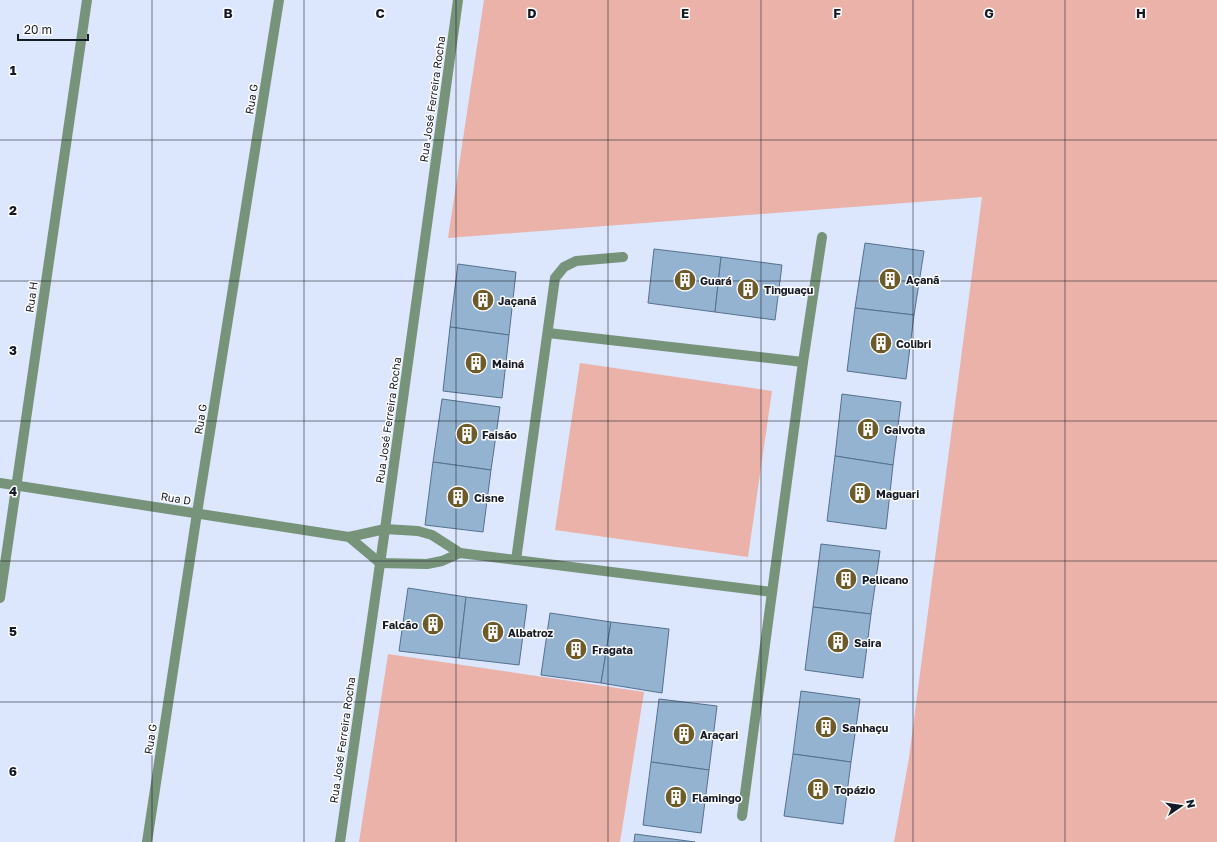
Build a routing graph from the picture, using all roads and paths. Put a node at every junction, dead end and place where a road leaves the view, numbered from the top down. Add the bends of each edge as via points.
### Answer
1 (87, 0) edge
2 (279, 0) edge
3 (458, 0) edge
4 (822, 237) dead end
5 (623, 257) dead end
6 (548, 333) junction
7 (803, 362) junction
8 (0, 483) edge
9 (16, 486) junction
10 (197, 513) junction
11 (386, 529) junction
12 (348, 537) junction
13 (460, 553) junction
14 (516, 560) junction
15 (380, 563) junction
16 (772, 592) junction
17 (0, 598) edge
18 (742, 816) dead end
19 (147, 842) edge
20 (340, 842) edge

1 - 9 street, Rua H
2 - 10 street, Rua G
3 - 11 street, Rua José Ferreira Rocha
4 - 7 street
5 - 6 street via 576,261 564,267 555,278
6 - 7 street
6 - 14 street
7 - 16 street
8 - 9 street, Rua D
9 - 10 street, Rua D
9 - 17 street, Rua H
10 - 12 street, Rua D
10 - 19 street, Rua G
11 - 12 street, Rua D
11 - 13 street, Rua D via 418,531 432,535
11 - 15 street, Rua José Ferreira Rocha
12 - 15 street
13 - 14 street
13 - 15 street via 427,564
14 - 16 street
15 - 20 street, Rua José Ferreira Rocha
16 - 18 street

